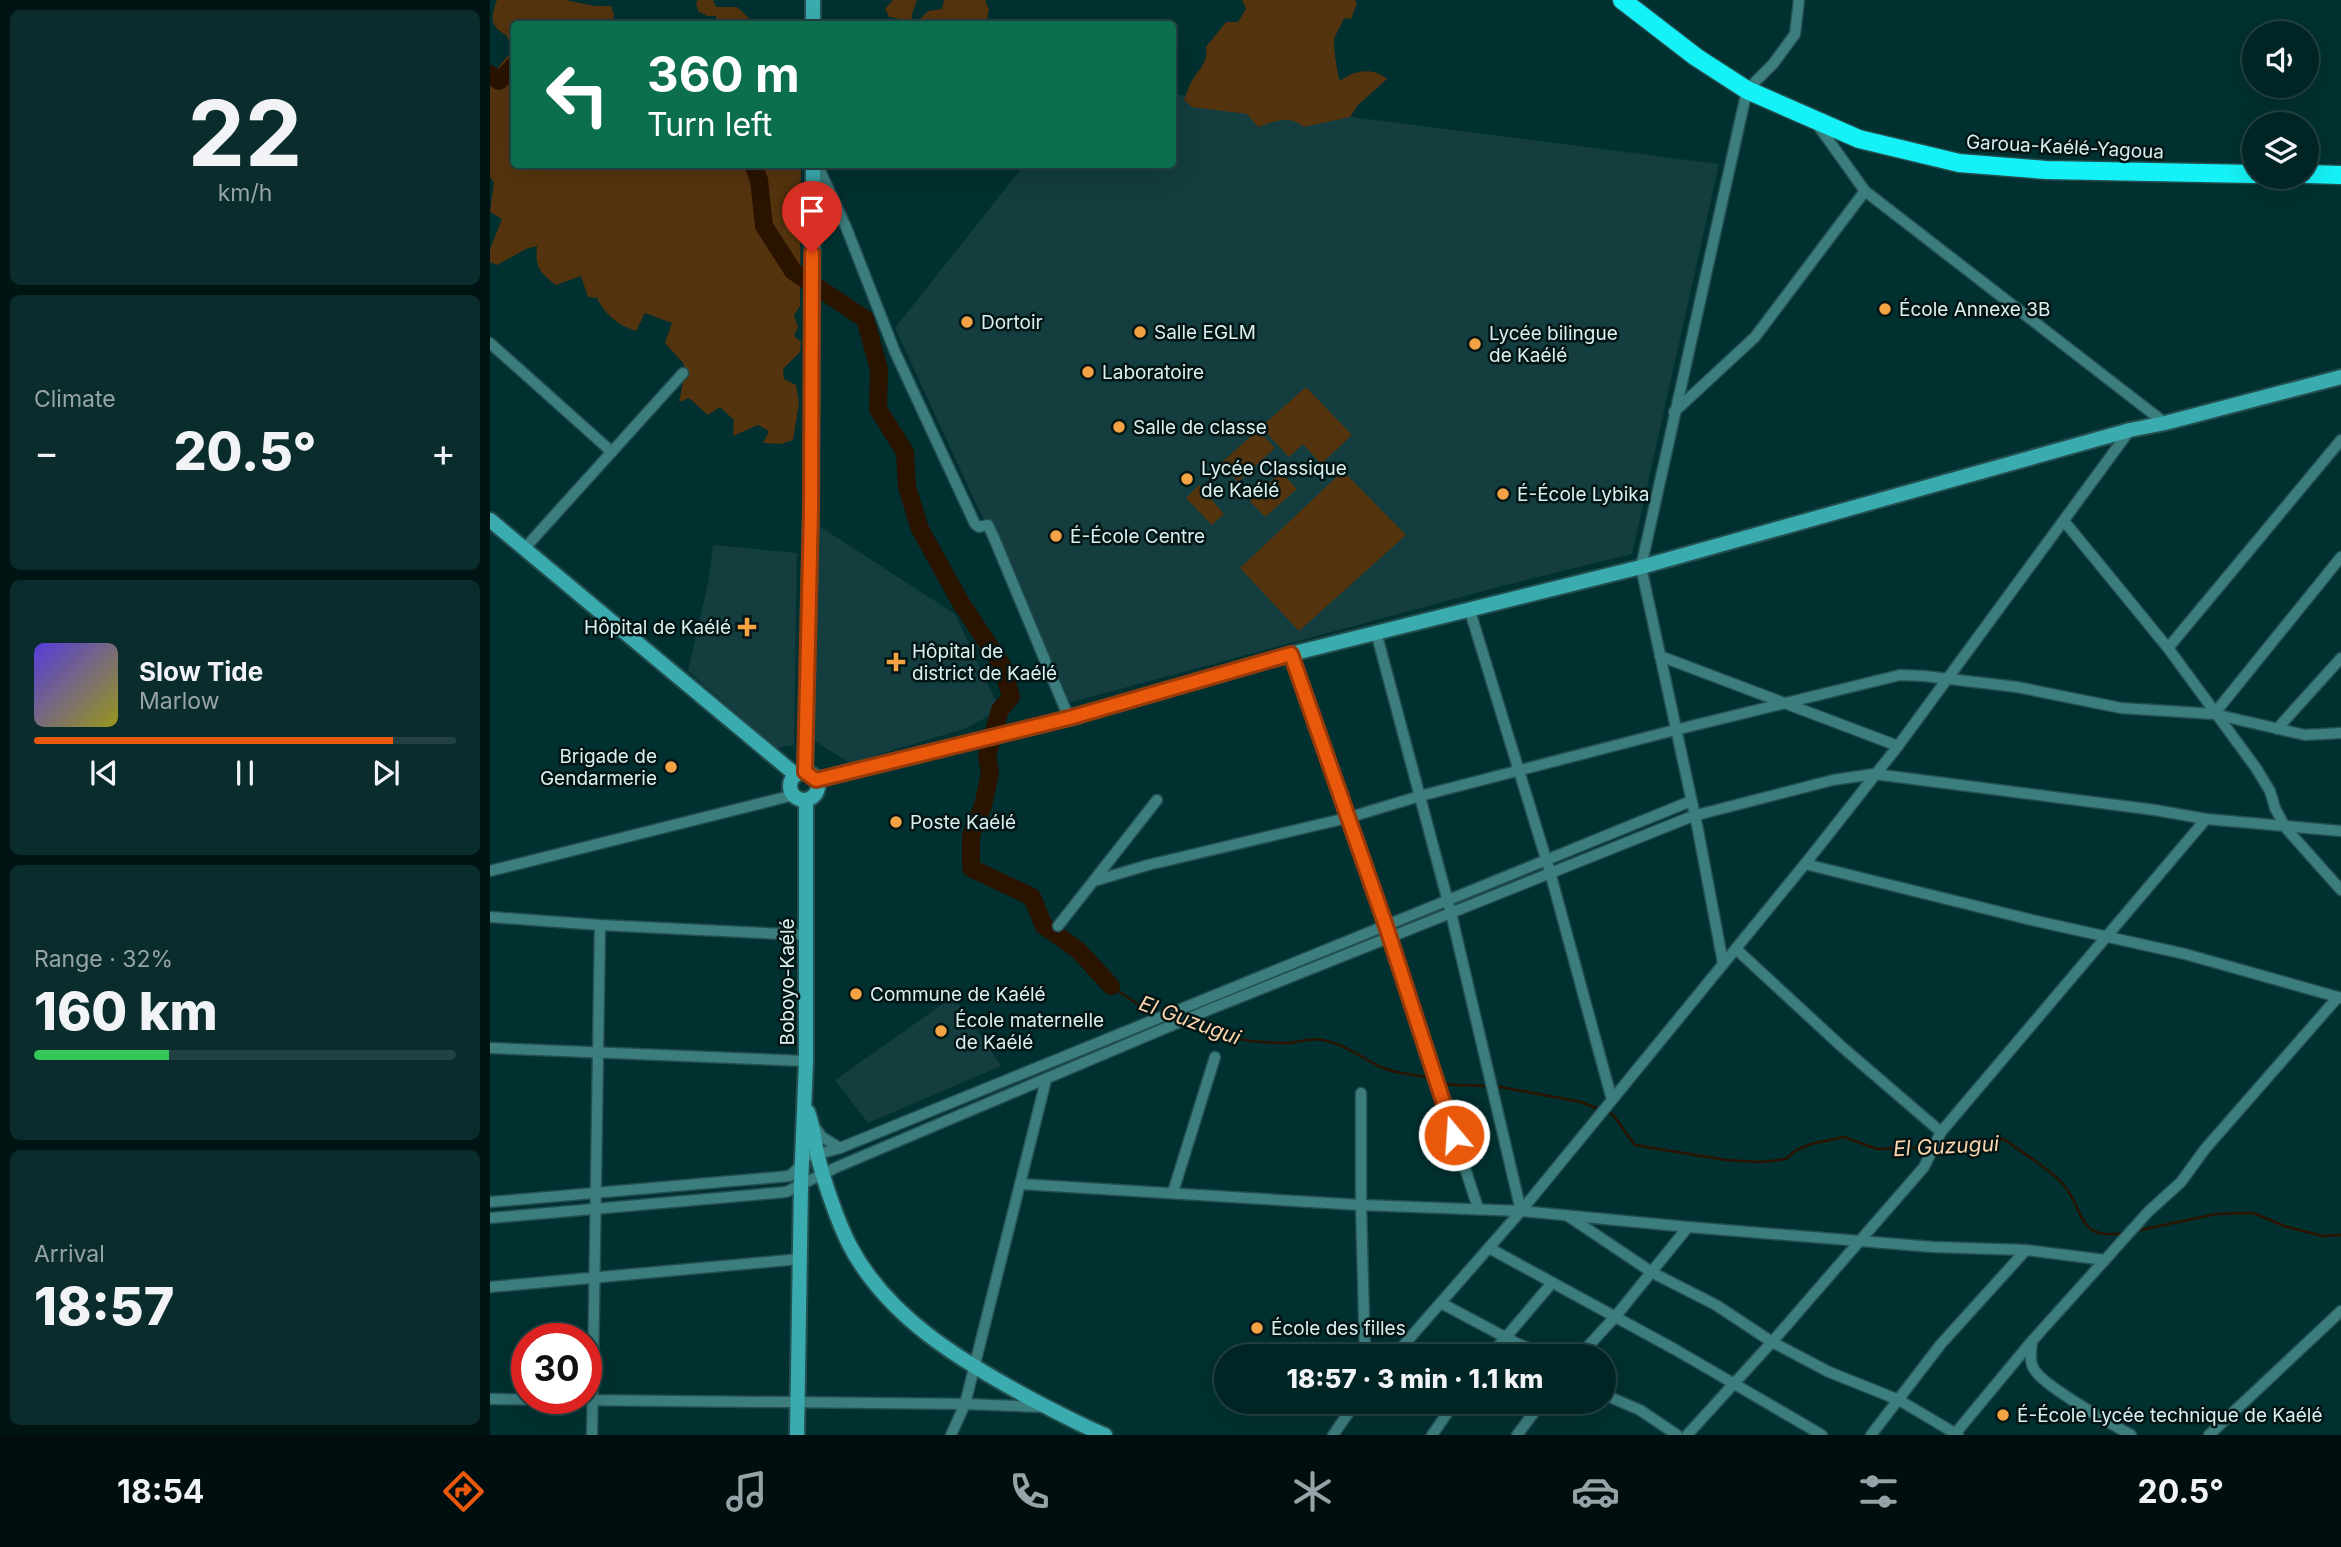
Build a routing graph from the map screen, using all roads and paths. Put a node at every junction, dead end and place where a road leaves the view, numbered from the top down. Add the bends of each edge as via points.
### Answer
1 (813, 0) edge
2 (1622, 0) edge
3 (1799, 0) edge
4 (813, 21) edge
5 (1747, 90) junction
6 (1816, 122) junction
7 (815, 168) edge
8 (817, 168) edge
9 (2242, 174) edge
10 (2319, 174) edge
11 (2341, 175) edge
12 (1865, 191) junction
13 (490, 343) edge
14 (683, 373) dead end
15 (2341, 377) edge
16 (1674, 412) junction
17 (2165, 423) junction
18 (2130, 430) junction
19 (2341, 440) edge
20 (612, 452) junction
21 (490, 520) edge
22 (2064, 521) junction
23 (524, 549) junction
24 (2341, 558) edge
25 (1640, 567) junction
26 (1469, 608) junction
27 (1376, 632) junction
28 (2168, 648) junction
29 (1291, 654) junction
30 (1660, 656) junction
31 (2341, 658) edge
32 (1948, 679) junction
33 (1784, 704) junction
34 (2214, 714) junction
35 (1069, 718) junction
36 (2277, 729) junction
37 (1675, 730) junction
38 (2341, 733) edge
39 (1898, 746) junction
40 (1519, 770) junction
41 (1874, 774) junction
42 (806, 776) junction
43 (1420, 796) junction
44 (800, 797) junction
45 (1157, 800) dead end
46 (1691, 801) junction
47 (1693, 816) junction
48 (1348, 818) junction
49 (2206, 819) junction
50 (2285, 827) junction
51 (2341, 831) edge
52 (1545, 860) junction
53 (1805, 864) junction
54 (490, 871) edge
55 (1550, 872) junction
56 (1094, 881) junction
57 (2341, 890) edge
58 (1447, 900) junction
59 (1451, 913) junction
60 (490, 917) edge
61 (600, 925) junction
62 (1058, 926) dead end
63 (1386, 926) junction
64 (805, 935) junction
65 (2109, 936) junction
66 (1390, 939) junction
67 (1735, 949) junction
68 (1723, 963) junction
69 (2339, 997) edge
70 (490, 1048) edge
71 (598, 1053) junction
72 (1215, 1057) dead end
73 (806, 1061) junction
74 (1046, 1080) junction
75 (1362, 1093) dead end
76 (1612, 1100) junction
77 (805, 1104) junction
78 (813, 1125) junction
79 (1941, 1132) junction
80 (840, 1147) junction
81 (817, 1153) junction
82 (802, 1163) junction
83 (824, 1173) junction
84 (1020, 1184) junction
85 (801, 1185) junction
86 (1173, 1192) junction
87 (595, 1193) junction
88 (490, 1202) edge
89 (1361, 1205) junction
90 (1478, 1208) junction
91 (595, 1209) junction
92 (1521, 1210) junction
93 (1564, 1214) junction
94 (490, 1218) edge
95 (1688, 1227) junction
96 (1858, 1240) junction
97 (1489, 1248) junction
98 (2026, 1250) junction
99 (800, 1259) junction
100 (2105, 1260) junction
101 (1653, 1273) junction
102 (594, 1278) junction
103 (1551, 1284) junction
104 (490, 1287) edge
105 (1441, 1303) junction
106 (2341, 1311) edge
107 (1615, 1317) junction
108 (594, 1323) edge
109 (1506, 1337) junction
110 (2032, 1341) junction
111 (1772, 1342) junction
112 (1365, 1344) edge
113 (1405, 1344) edge
114 (1500, 1344) edge
115 (1521, 1344) edge
116 (1590, 1344) edge
117 (974, 1368) junction
118 (1732, 1384) junction
119 (490, 1399) edge
120 (511, 1399) edge
121 (602, 1399) edge
122 (1616, 1400) edge
123 (1899, 1400) junction
124 (797, 1402) junction
125 (965, 1404) junction
126 (1047, 1407) junction
127 (593, 1414) edge
128 (1348, 1414) edge
129 (1447, 1414) edge
130 (1533, 1414) edge
131 (1956, 1434) edge
132 (592, 1435) edge
133 (797, 1435) edge
134 (951, 1435) edge
135 (1105, 1435) edge
136 (1333, 1435) edge
137 (1432, 1435) edge
138 (1517, 1435) edge
139 (1677, 1435) edge
140 (1687, 1435) edge
141 (1822, 1435) edge
142 (1871, 1435) edge
143 (2131, 1435) edge
144 (2209, 1435) edge

1 - 4 main road
2 - 5 highway, Garoua-Kaélé-Yagoua
3 - 5 street via 1795,34
5 - 6 highway, Garoua-Kaélé-Yagoua
5 - 16 street
6 - 9 highway, Garoua-Kaélé-Yagoua via 1860,139 1959,163 2046,170
6 - 12 street
7 - 42 main road, Boboyo-Kaélé
8 - 35 street via 975,524 988,525 994,538
10 - 11 highway
12 - 16 street via 1755,337
12 - 17 street
13 - 20 street
14 - 20 street
15 - 17 main road
16 - 25 street
17 - 18 main road
18 - 22 street
18 - 25 main road
19 - 28 street
20 - 23 street
21 - 23 main road
22 - 28 street
22 - 32 street
23 - 42 main road
24 - 34 street
25 - 26 main road
25 - 30 street
26 - 27 main road
26 - 40 street
27 - 29 main road
27 - 43 street
28 - 34 street
29 - 35 main road
29 - 48 street
30 - 33 street
30 - 37 street
31 - 36 street
32 - 33 street via 1900,676
32 - 34 street via 2017,687 2121,708
32 - 39 street
33 - 37 street
33 - 39 street
34 - 36 street
34 - 50 street via 2256,768
35 - 42 main road
36 - 38 street via 2305,735
37 - 40 street
37 - 46 street
39 - 41 street
40 - 43 street
40 - 52 street
41 - 47 street
41 - 49 street
41 - 53 street
42 - 44 main road, Boboyo-Kaélé via 790,785
42 - 44 main road via 816,792
43 - 48 street
43 - 58 street
44 - 54 street
44 - 64 main road, Boboyo-Kaélé
45 - 56 street
46 - 47 street
46 - 52 street
47 - 55 street
47 - 68 street
48 - 56 street
48 - 63 street
49 - 50 street
49 - 65 street
50 - 51 street
50 - 57 street
52 - 55 street
52 - 58 street
53 - 65 street
53 - 67 street
55 - 59 street
55 - 76 street
56 - 62 street
58 - 59 street
58 - 63 street
59 - 66 street
59 - 92 street
60 - 61 street
61 - 64 street
61 - 71 street
63 - 66 street
63 - 80 street
64 - 73 main road, Boboyo-Kaélé
65 - 69 street
65 - 79 street
66 - 74 street
66 - 90 street
67 - 68 street
67 - 79 street
68 - 76 street
69 - 100 street via 2180,1182
70 - 71 street
71 - 73 street
71 - 87 street
72 - 86 street
73 - 77 main road, Boboyo-Kaélé
74 - 83 street
74 - 84 street
75 - 89 street
76 - 92 street
77 - 78 main road
77 - 82 main road, Boboyo-Kaélé
78 - 80 street via 822,1137
78 - 81 main road
79 - 96 street via 1924,1167
80 - 81 street
81 - 82 street
81 - 83 main road
82 - 85 main road, Boboyo-Kaélé
82 - 87 street via 790,1176
83 - 85 street
83 - 117 main road via 848,1241 870,1275 916,1326
84 - 86 street
84 - 117 street
85 - 91 street via 786,1192
85 - 99 main road
86 - 89 street
87 - 88 street
87 - 91 street
89 - 90 street
89 - 112 street
90 - 92 street
91 - 94 street
91 - 102 street
92 - 93 street
92 - 97 street
93 - 95 street
93 - 101 street
95 - 96 street
95 - 101 street
96 - 98 street
96 - 111 street
97 - 103 street
97 - 105 street
98 - 100 street
98 - 123 street via 1941,1344
99 - 102 street
99 - 124 main road
100 - 110 street
101 - 107 street
101 - 111 street via 1716,1305
102 - 104 street
102 - 108 street
103 - 107 street
103 - 109 street
105 - 109 street
105 - 113 street
106 - 144 street
107 - 116 street
107 - 118 street
109 - 114 street
109 - 115 street
110 - 131 street
110 - 143 street via 2031,1360 2037,1374
111 - 118 street
111 - 123 street via 1829,1372
117 - 125 street
117 - 126 main road
118 - 140 street
118 - 141 street
119 - 120 street
121 - 124 street
122 - 139 street
123 - 131 street
123 - 142 street
124 - 125 street
124 - 133 main road
125 - 126 street
125 - 134 street
126 - 135 main road
127 - 132 street
128 - 136 street
129 - 137 street
130 - 138 street

